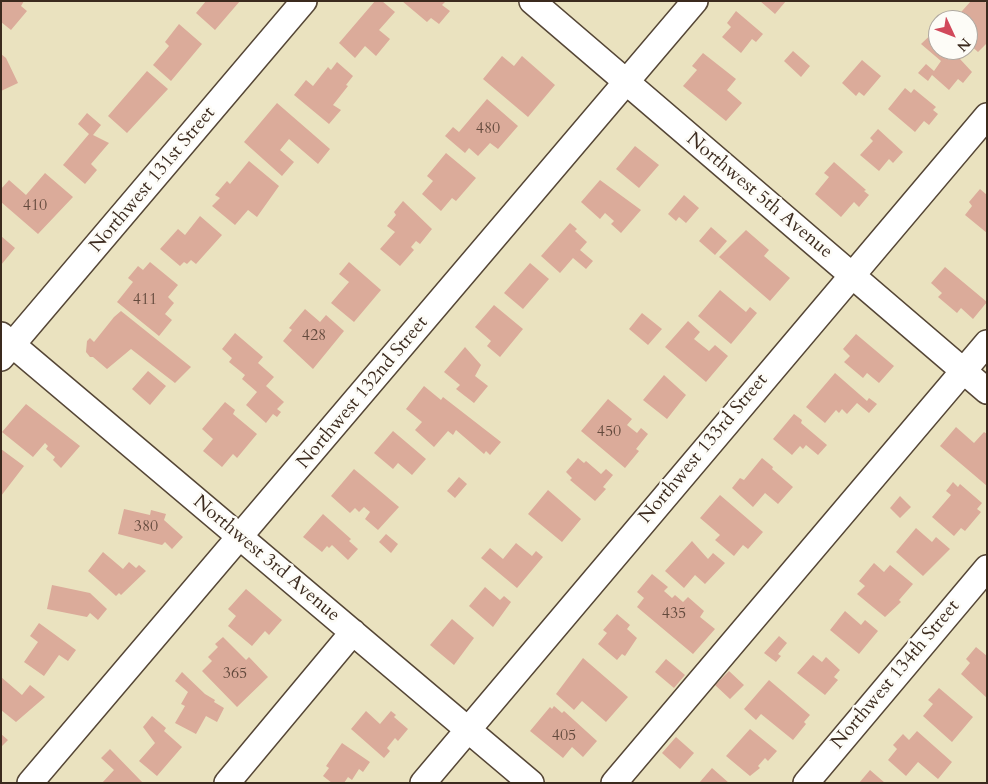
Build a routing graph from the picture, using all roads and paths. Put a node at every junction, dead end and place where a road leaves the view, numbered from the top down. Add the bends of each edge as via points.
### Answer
1 (304, 1) edge
2 (532, 1) edge
3 (696, 1) edge
4 (626, 83) junction
5 (987, 116) edge
6 (852, 274) junction
7 (987, 344) edge
8 (5, 346) edge
9 (963, 371) junction
10 (987, 391) edge
11 (240, 538) junction
12 (987, 568) edge
13 (353, 632) junction
14 (469, 729) junction
15 (30, 783) edge
16 (227, 783) edge
17 (423, 783) edge
18 (531, 783) edge
19 (614, 783) edge
20 (806, 783) edge

1 - 8 street, Northwest 131st Street
2 - 4 street, Northwest 5th Avenue
3 - 4 street, Northwest 132nd Street
4 - 6 street, Northwest 5th Avenue
4 - 11 street, Northwest 132nd Street
5 - 6 street, Northwest 133rd Street
6 - 9 street, Northwest 5th Avenue
6 - 14 street, Northwest 133rd Street
7 - 9 street
8 - 11 street, Northwest 3rd Avenue
9 - 10 street, Northwest 5th Avenue
9 - 19 street
11 - 13 street, Northwest 3rd Avenue
11 - 15 street, Northwest 132nd Street
12 - 20 street, Northwest 134th Street
13 - 14 street, Northwest 3rd Avenue
13 - 16 street
14 - 17 street, Northwest 133rd Street
14 - 18 street, Northwest 3rd Avenue

